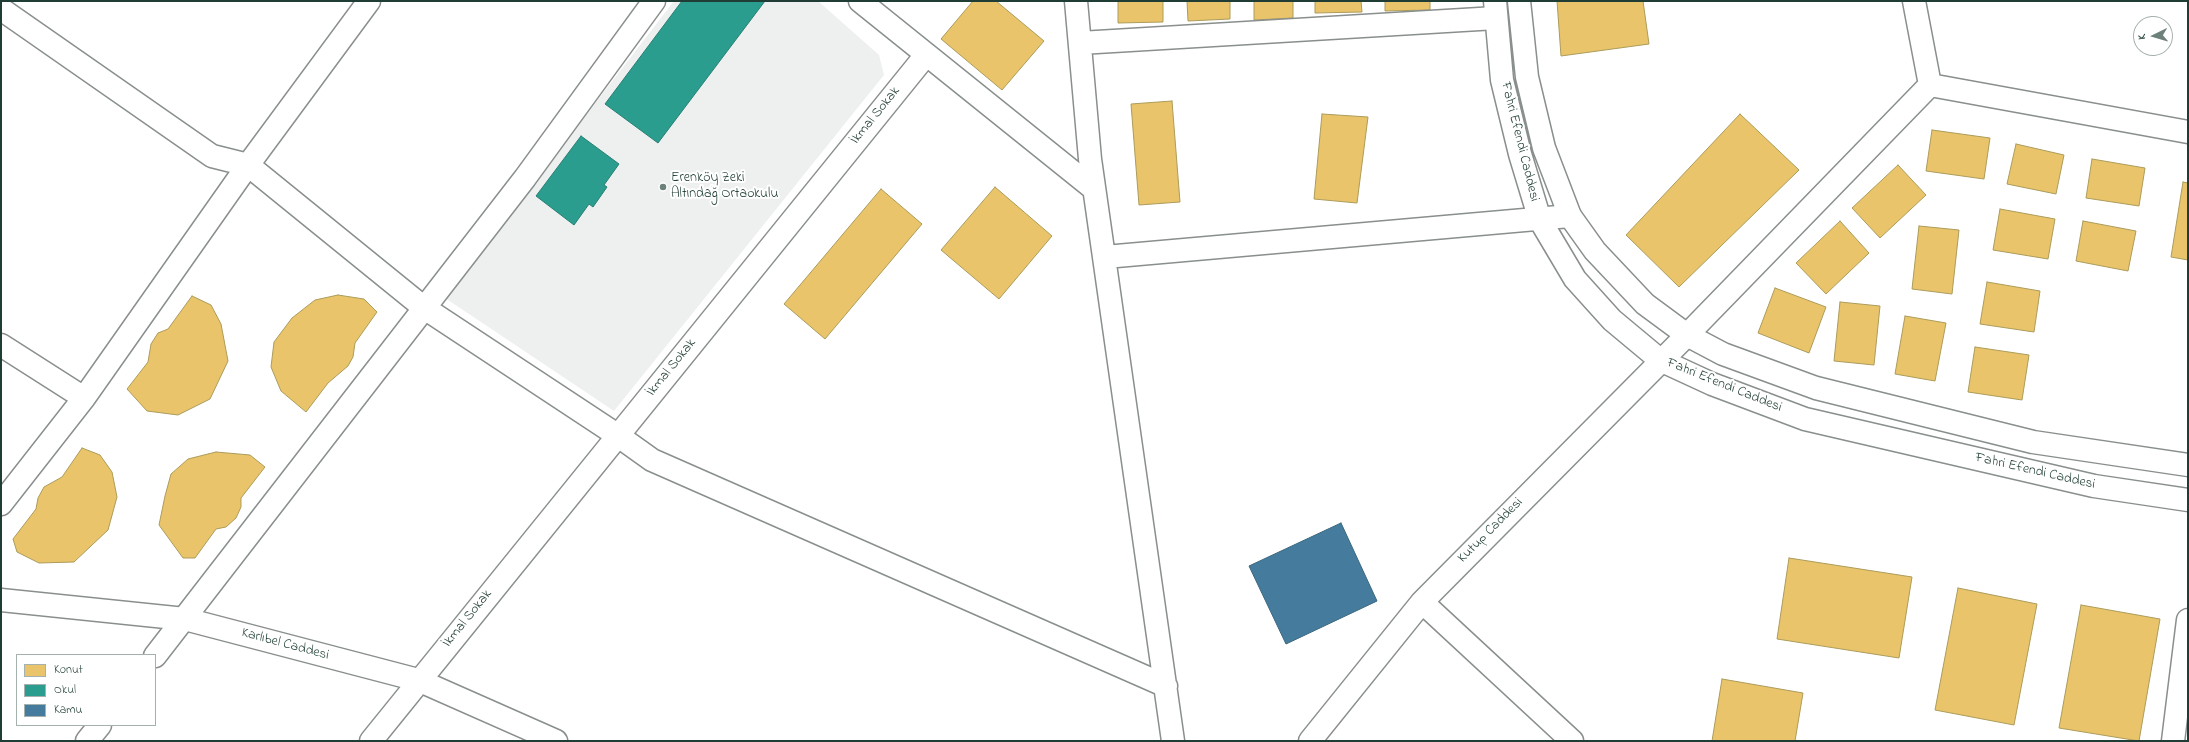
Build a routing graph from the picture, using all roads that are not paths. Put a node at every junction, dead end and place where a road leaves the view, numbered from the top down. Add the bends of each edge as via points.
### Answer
1 (369, 1) edge
2 (654, 1) edge
3 (860, 1) edge
4 (1076, 1) edge
5 (1519, 1) edge
6 (1914, 1) edge
7 (1, 9) edge
8 (1495, 10) edge
9 (1080, 43) junction
10 (926, 55) junction
11 (1930, 85) junction
12 (2188, 132) edge
13 (248, 165) junction
14 (1094, 189) junction
15 (1570, 216) junction
16 (1540, 220) junction
17 (1105, 257) junction
18 (424, 307) junction
19 (1687, 335) junction
20 (1, 345) edge
21 (1660, 360) junction
22 (84, 398) junction
23 (617, 435) junction
24 (2188, 465) edge
25 (2188, 500) edge
26 (1, 504) edge
27 (1, 600) edge
28 (1422, 602) junction
29 (185, 618) junction
30 (2188, 620) edge
31 (156, 655) edge
32 (418, 680) junction
33 (1166, 686) junction
34 (99, 726) edge
35 (87, 741) edge
36 (371, 741) edge
37 (556, 741) edge
38 (1172, 741) edge
39 (1310, 741) edge
40 (1572, 741) edge
41 (2173, 741) edge

1 - 13 street
2 - 18 street via 525,178
3 - 10 street
4 - 9 street
5 - 15 street, Fahri Efendi Caddesi via 1527,77 1544,148
6 - 11 street
7 - 13 street via 212,156
8 - 9 street
8 - 16 street, Fahri Efendi Caddesi via 1502,80 1520,154
9 - 14 street
10 - 14 street
10 - 23 street, İkmal Sokak
11 - 12 street
11 - 19 street, Kutup Caddesi
13 - 18 street
13 - 22 street
14 - 17 street
15 - 16 street
15 - 19 street, Fahri Efendi Caddesi via 1594,251 1645,304
16 - 17 street
16 - 21 street, Fahri Efendi Caddesi via 1575,279 1612,320
17 - 33 street
18 - 23 street
18 - 29 street
19 - 21 street, Kutup Caddesi
19 - 24 street, Fahri Efendi Caddesi via 1723,354 1816,388 2034,442
20 - 22 street
21 - 25 street, Fahri Efendi Caddesi via 1712,384 1805,419 2094,486
21 - 28 street, Kutup Caddesi
22 - 26 street
23 - 32 street, İkmal Sokak
23 - 33 street via 652,460
27 - 29 street, Karlıbel Caddesi
28 - 39 street, Kutup Caddesi
28 - 40 street
29 - 31 street
29 - 32 street, Karlıbel Caddesi
30 - 41 street
32 - 36 street, İkmal Sokak
32 - 37 street, Karlıbel Caddesi
33 - 38 street
34 - 35 street

